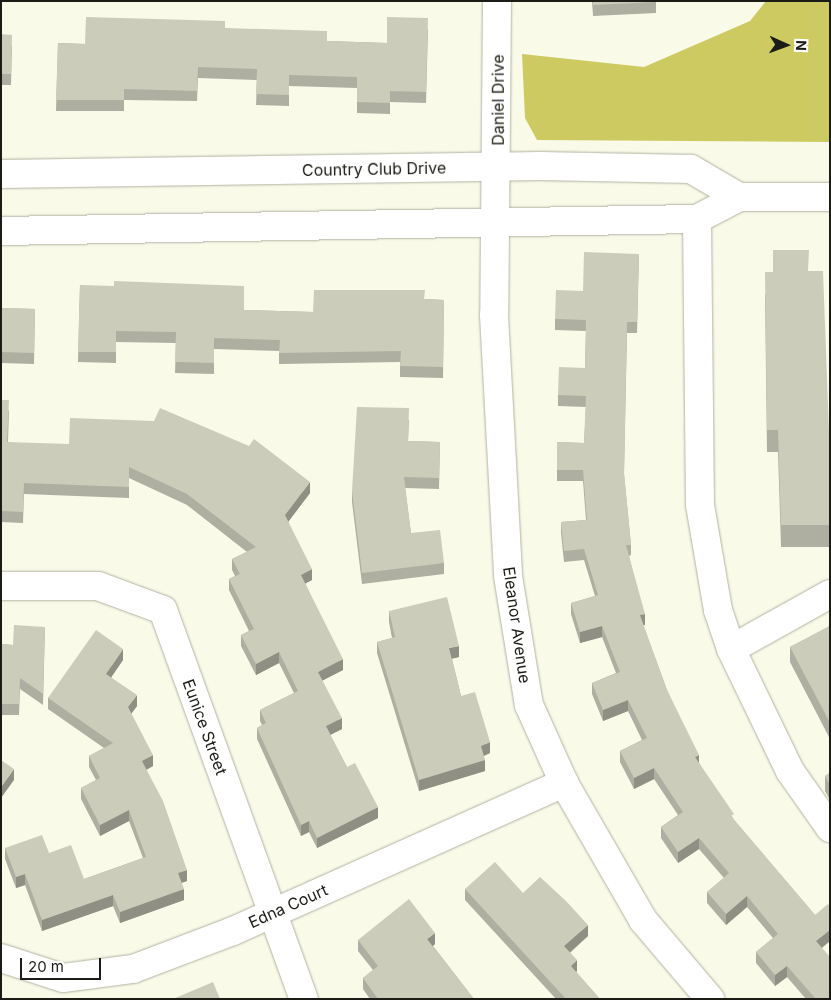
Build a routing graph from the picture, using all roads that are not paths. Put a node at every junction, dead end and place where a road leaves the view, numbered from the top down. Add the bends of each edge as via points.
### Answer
1 (497, 1) edge
2 (498, 168) junction
3 (1, 174) edge
4 (739, 197) junction
5 (830, 197) edge
6 (497, 211) junction
7 (697, 219) junction
8 (1, 231) edge
9 (1, 586) edge
10 (830, 594) edge
11 (731, 649) junction
12 (564, 783) junction
13 (830, 828) edge
14 (273, 913) junction
15 (1, 958) edge
16 (304, 999) edge
17 (710, 999) edge

1 - 2 street, Daniel Drive
2 - 3 street, Country Club Drive
2 - 4 street, Country Club Drive via 691,169
2 - 6 street, Daniel Drive
4 - 5 street
4 - 7 street
6 - 7 street
6 - 8 street
6 - 12 street, Eleanor Avenue via 494,315 508,576 529,705
7 - 11 street via 700,505 718,610
9 - 14 street, Eunice Street via 98,586 163,610
10 - 11 street
11 - 13 street via 790,771
12 - 14 street, Edna Court
12 - 17 street, Eleanor Avenue via 643,920
14 - 15 street, Edna Court via 133,970 63,978
14 - 16 street, Eunice Street

